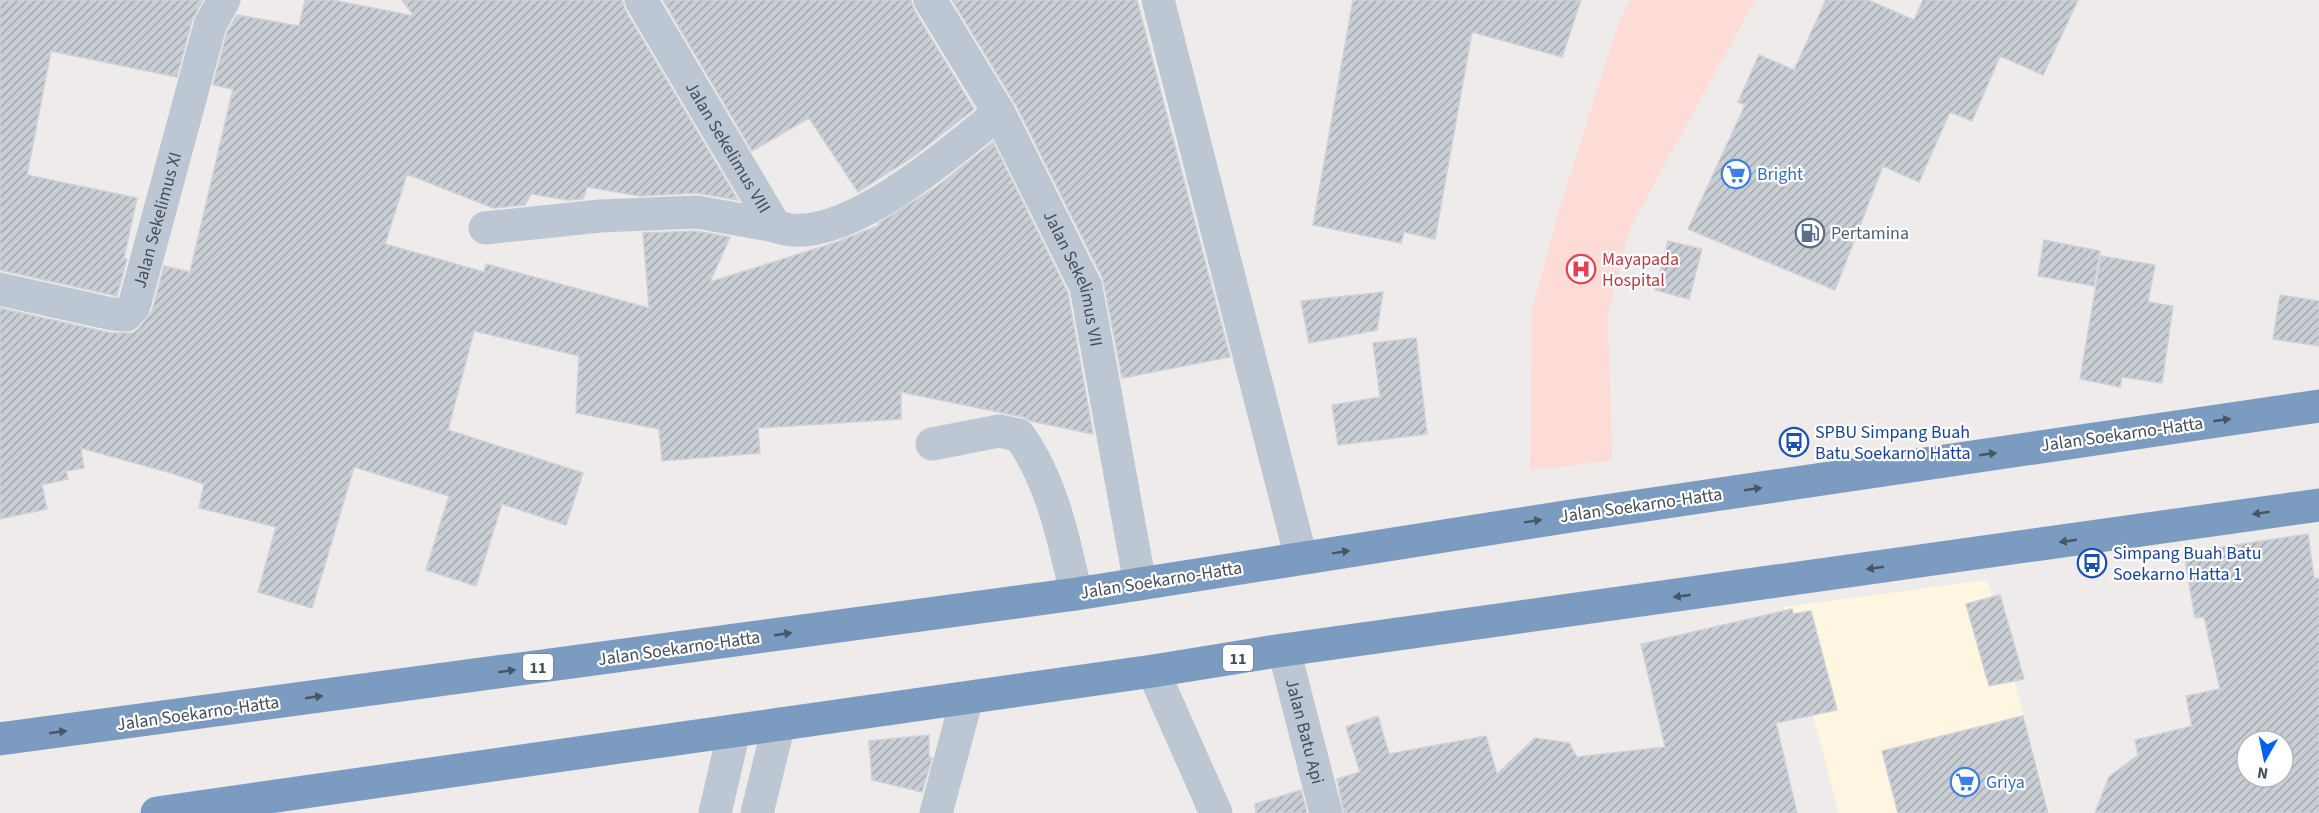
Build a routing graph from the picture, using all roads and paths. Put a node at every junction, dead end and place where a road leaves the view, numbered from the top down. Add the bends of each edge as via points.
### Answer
1 (224, 0) edge
2 (641, 0) edge
3 (930, 0) edge
4 (1158, 0) edge
5 (999, 113) junction
6 (775, 226) junction
7 (485, 228) dead end
8 (0, 290) edge
9 (2319, 406) edge
10 (932, 444) dead end
11 (2319, 505) edge
12 (1301, 558) junction
13 (1140, 584) junction
14 (1076, 594) junction
15 (1284, 650) junction
16 (1153, 671) junction
17 (967, 698) junction
18 (779, 724) junction
19 (734, 731) junction
20 (0, 740) edge
21 (157, 813) edge
22 (715, 813) edge
23 (757, 813) edge
24 (936, 813) edge
25 (1216, 813) edge
26 (1326, 813) edge

1 - 8 street, Jalan Sekelimus XI via 210,25 134,306 126,315 112,314
2 - 6 street, Jalan Sekelimus VIII
3 - 5 street, Jalan Sekelimus VII
4 - 12 street
5 - 6 street, Jalan Sekelimus VIII via 907,186 822,229 787,231
5 - 13 street, Jalan Sekelimus VII via 1086,287
6 - 7 street via 697,212 600,216
12 -> 9 highway, Jalan Soekarno-Hatta / 11
10 - 14 street via 999,431 1019,435 1032,453 1063,532
11 -> 15 highway, 11
12 - 13 highway, Jalan Soekarno-Hatta / 11
13 - 14 highway, Jalan Soekarno-Hatta / 11
20 -> 14 highway, Jalan Soekarno-Hatta / 11
15 - 16 highway, 11
15 - 26 street, Jalan Batu Api
16 - 17 highway, 11
16 - 25 street
17 - 18 highway, 11
17 - 24 street
18 - 19 highway, 11
18 - 23 street
19 - 21 highway, 11
19 - 22 street

